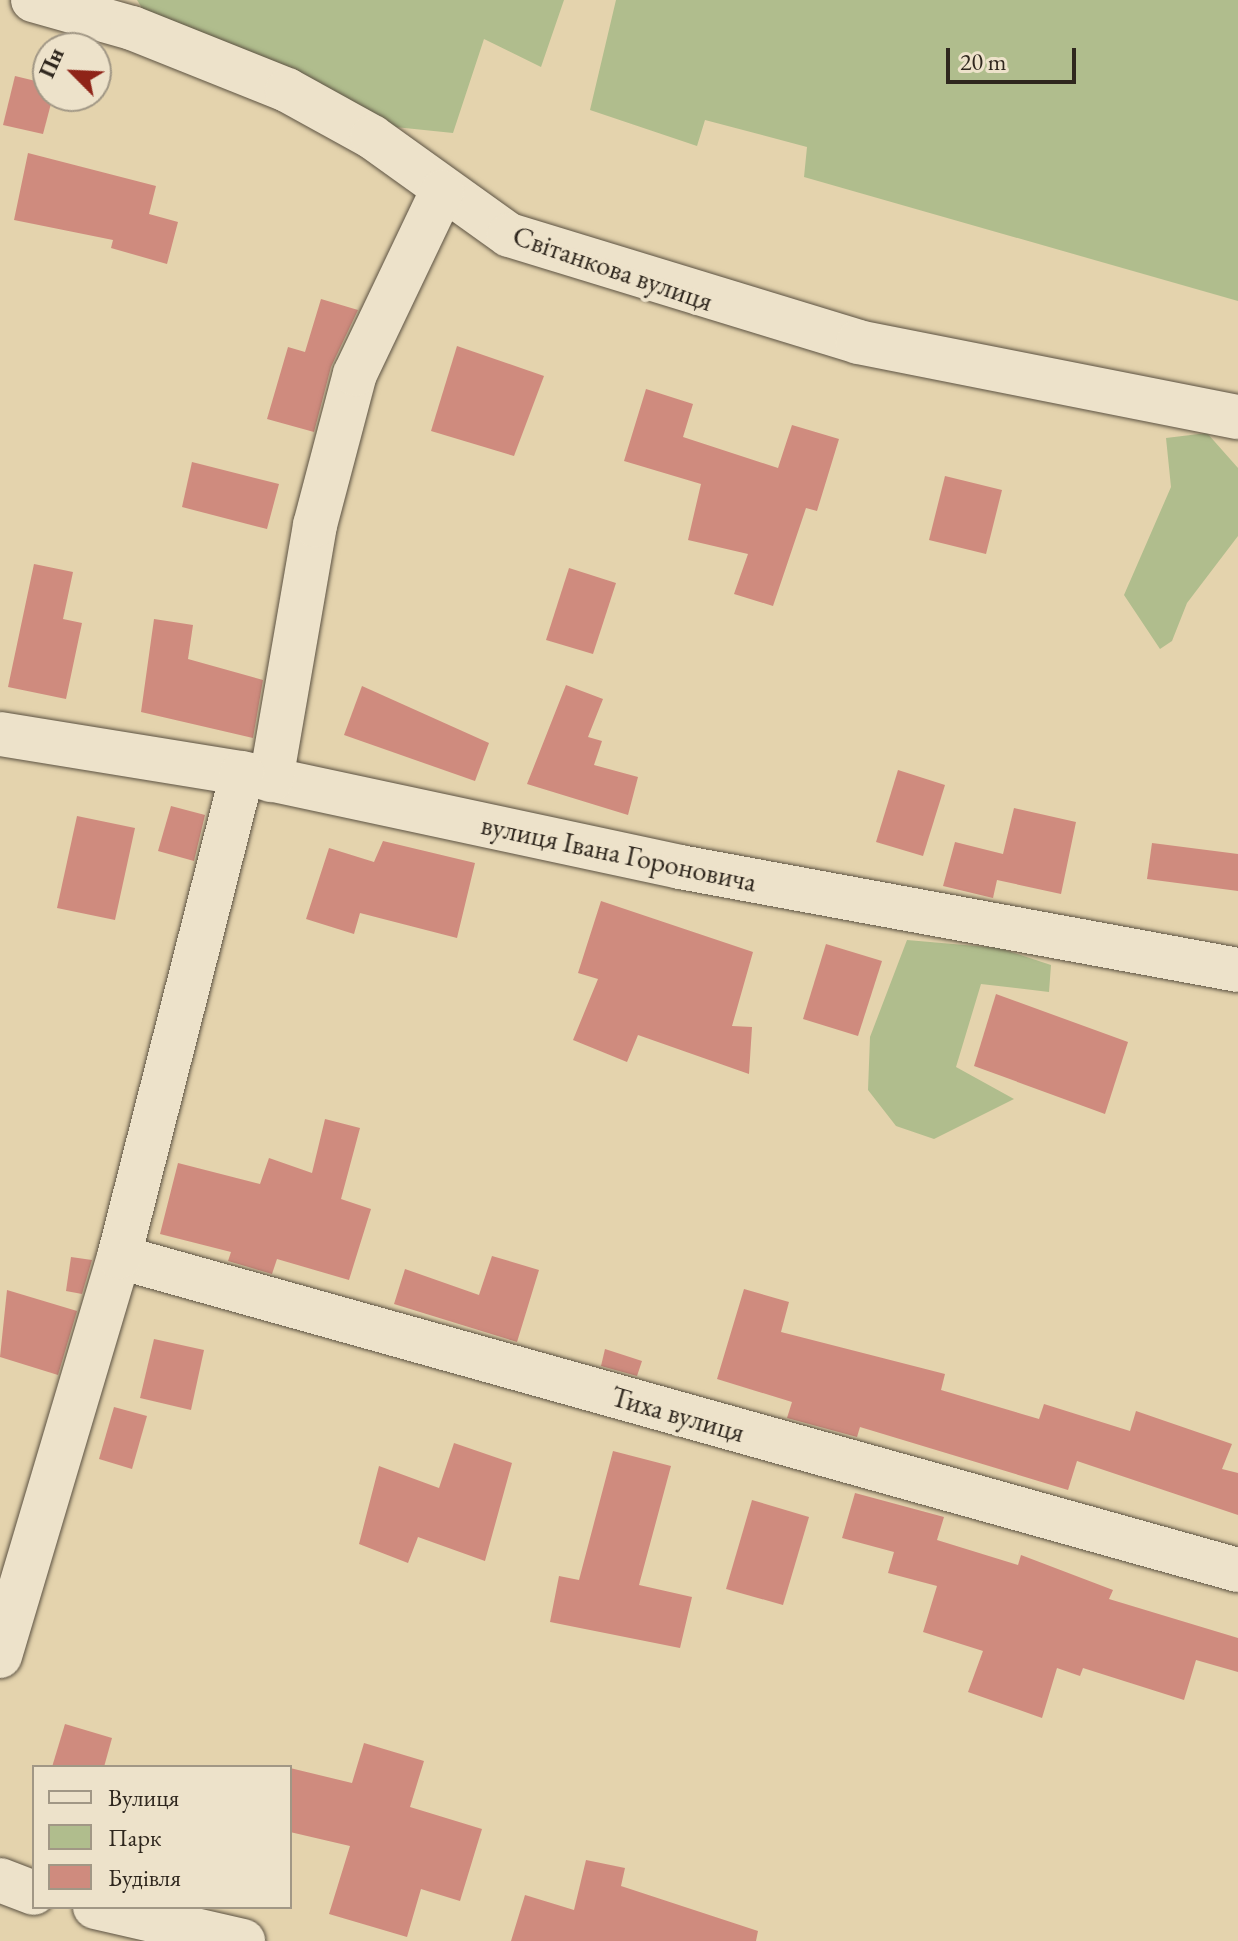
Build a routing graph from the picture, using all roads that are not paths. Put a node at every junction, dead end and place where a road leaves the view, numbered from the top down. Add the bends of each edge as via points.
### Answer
1 (33, 0) edge
2 (442, 192) junction
3 (1238, 417) edge
4 (0, 734) edge
5 (256, 776) junction
6 (1238, 970) edge
7 (119, 1257) junction
8 (1238, 1570) edge
9 (0, 1656) edge
10 (0, 1880) edge
11 (32, 1892) edge
12 (104, 1909) edge
13 (243, 1941) edge

1 - 2 street, Світанкова вулиця via 132,28 287,90 372,137
2 - 3 street, Світанкова вулиця via 509,235 673,291 858,342
2 - 5 street via 355,374
4 - 5 street, вулиця Івана Гороновича
5 - 6 street, вулиця Івана Гороновича via 680,867
5 - 7 street
7 - 8 street, Тиха вулиця
7 - 9 street
10 - 11 street
12 - 13 street

